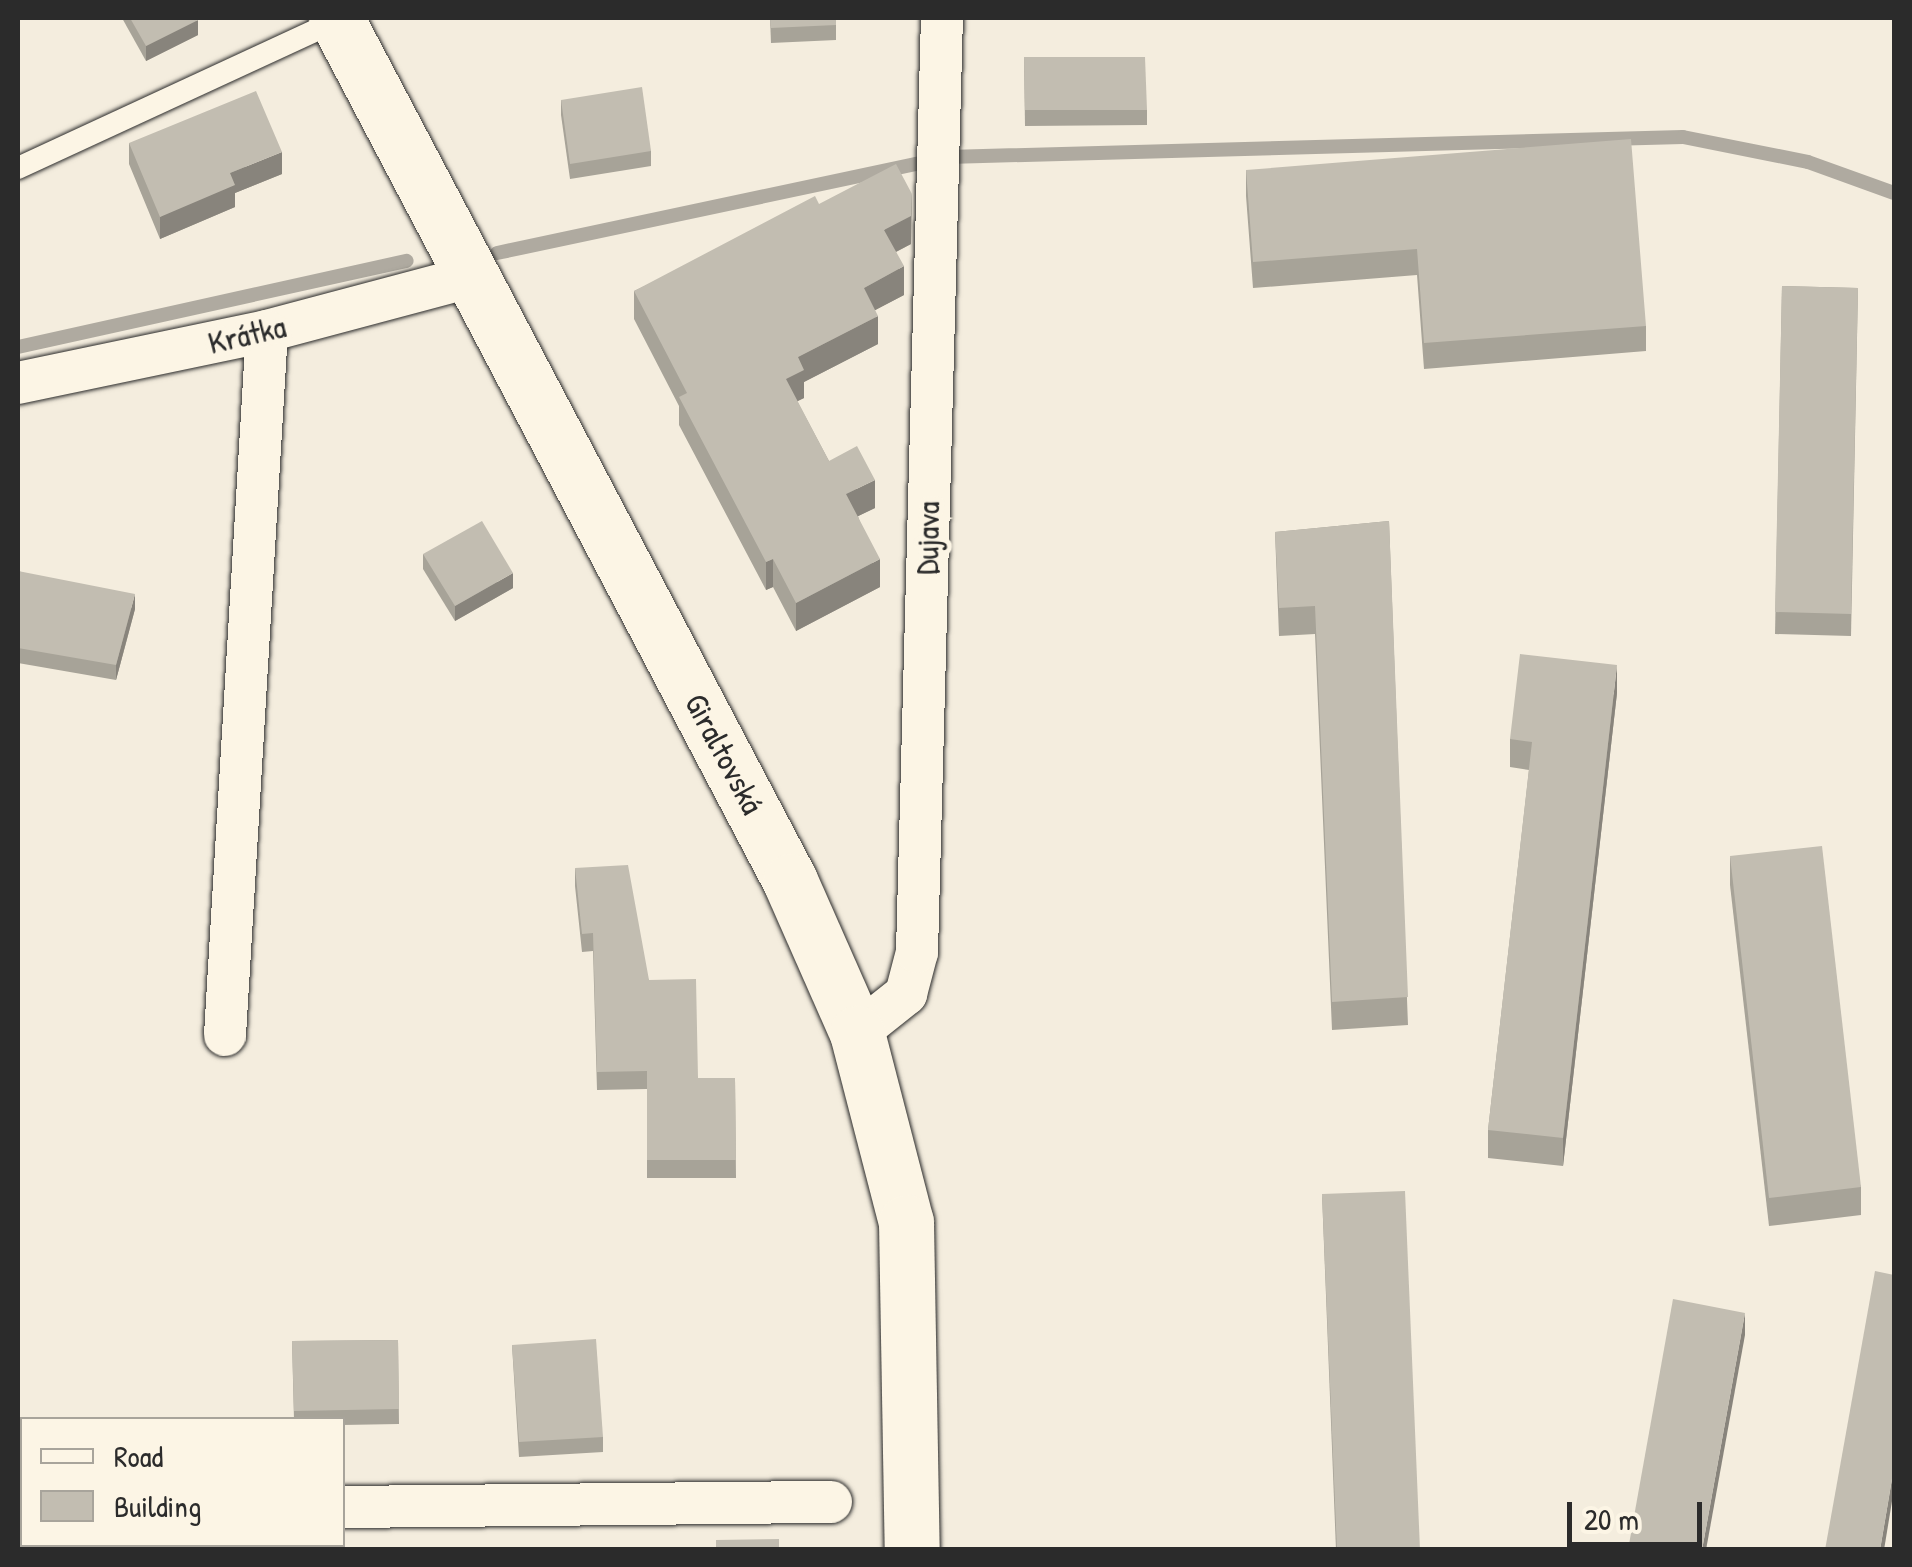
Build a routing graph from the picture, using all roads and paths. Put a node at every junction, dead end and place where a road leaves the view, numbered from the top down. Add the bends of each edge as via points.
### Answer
1 (942, 18) edge
2 (337, 19) edge
3 (18, 168) edge
4 (473, 276) junction
5 (267, 332) junction
6 (18, 383) edge
7 (857, 1033) junction
8 (226, 1035) dead end
9 (830, 1502) dead end
10 (345, 1507) edge
11 (912, 1550) edge

1 - 7 street, Dujava via 918,952 906,994
2 - 3 lane
2 - 4 street, Giraltovská
4 - 5 street, Krátka
4 - 7 street, Giraltovská via 790,881
5 - 6 street, Krátka
5 - 8 street
7 - 11 street, Giraltovská via 906,1222
9 - 10 street

